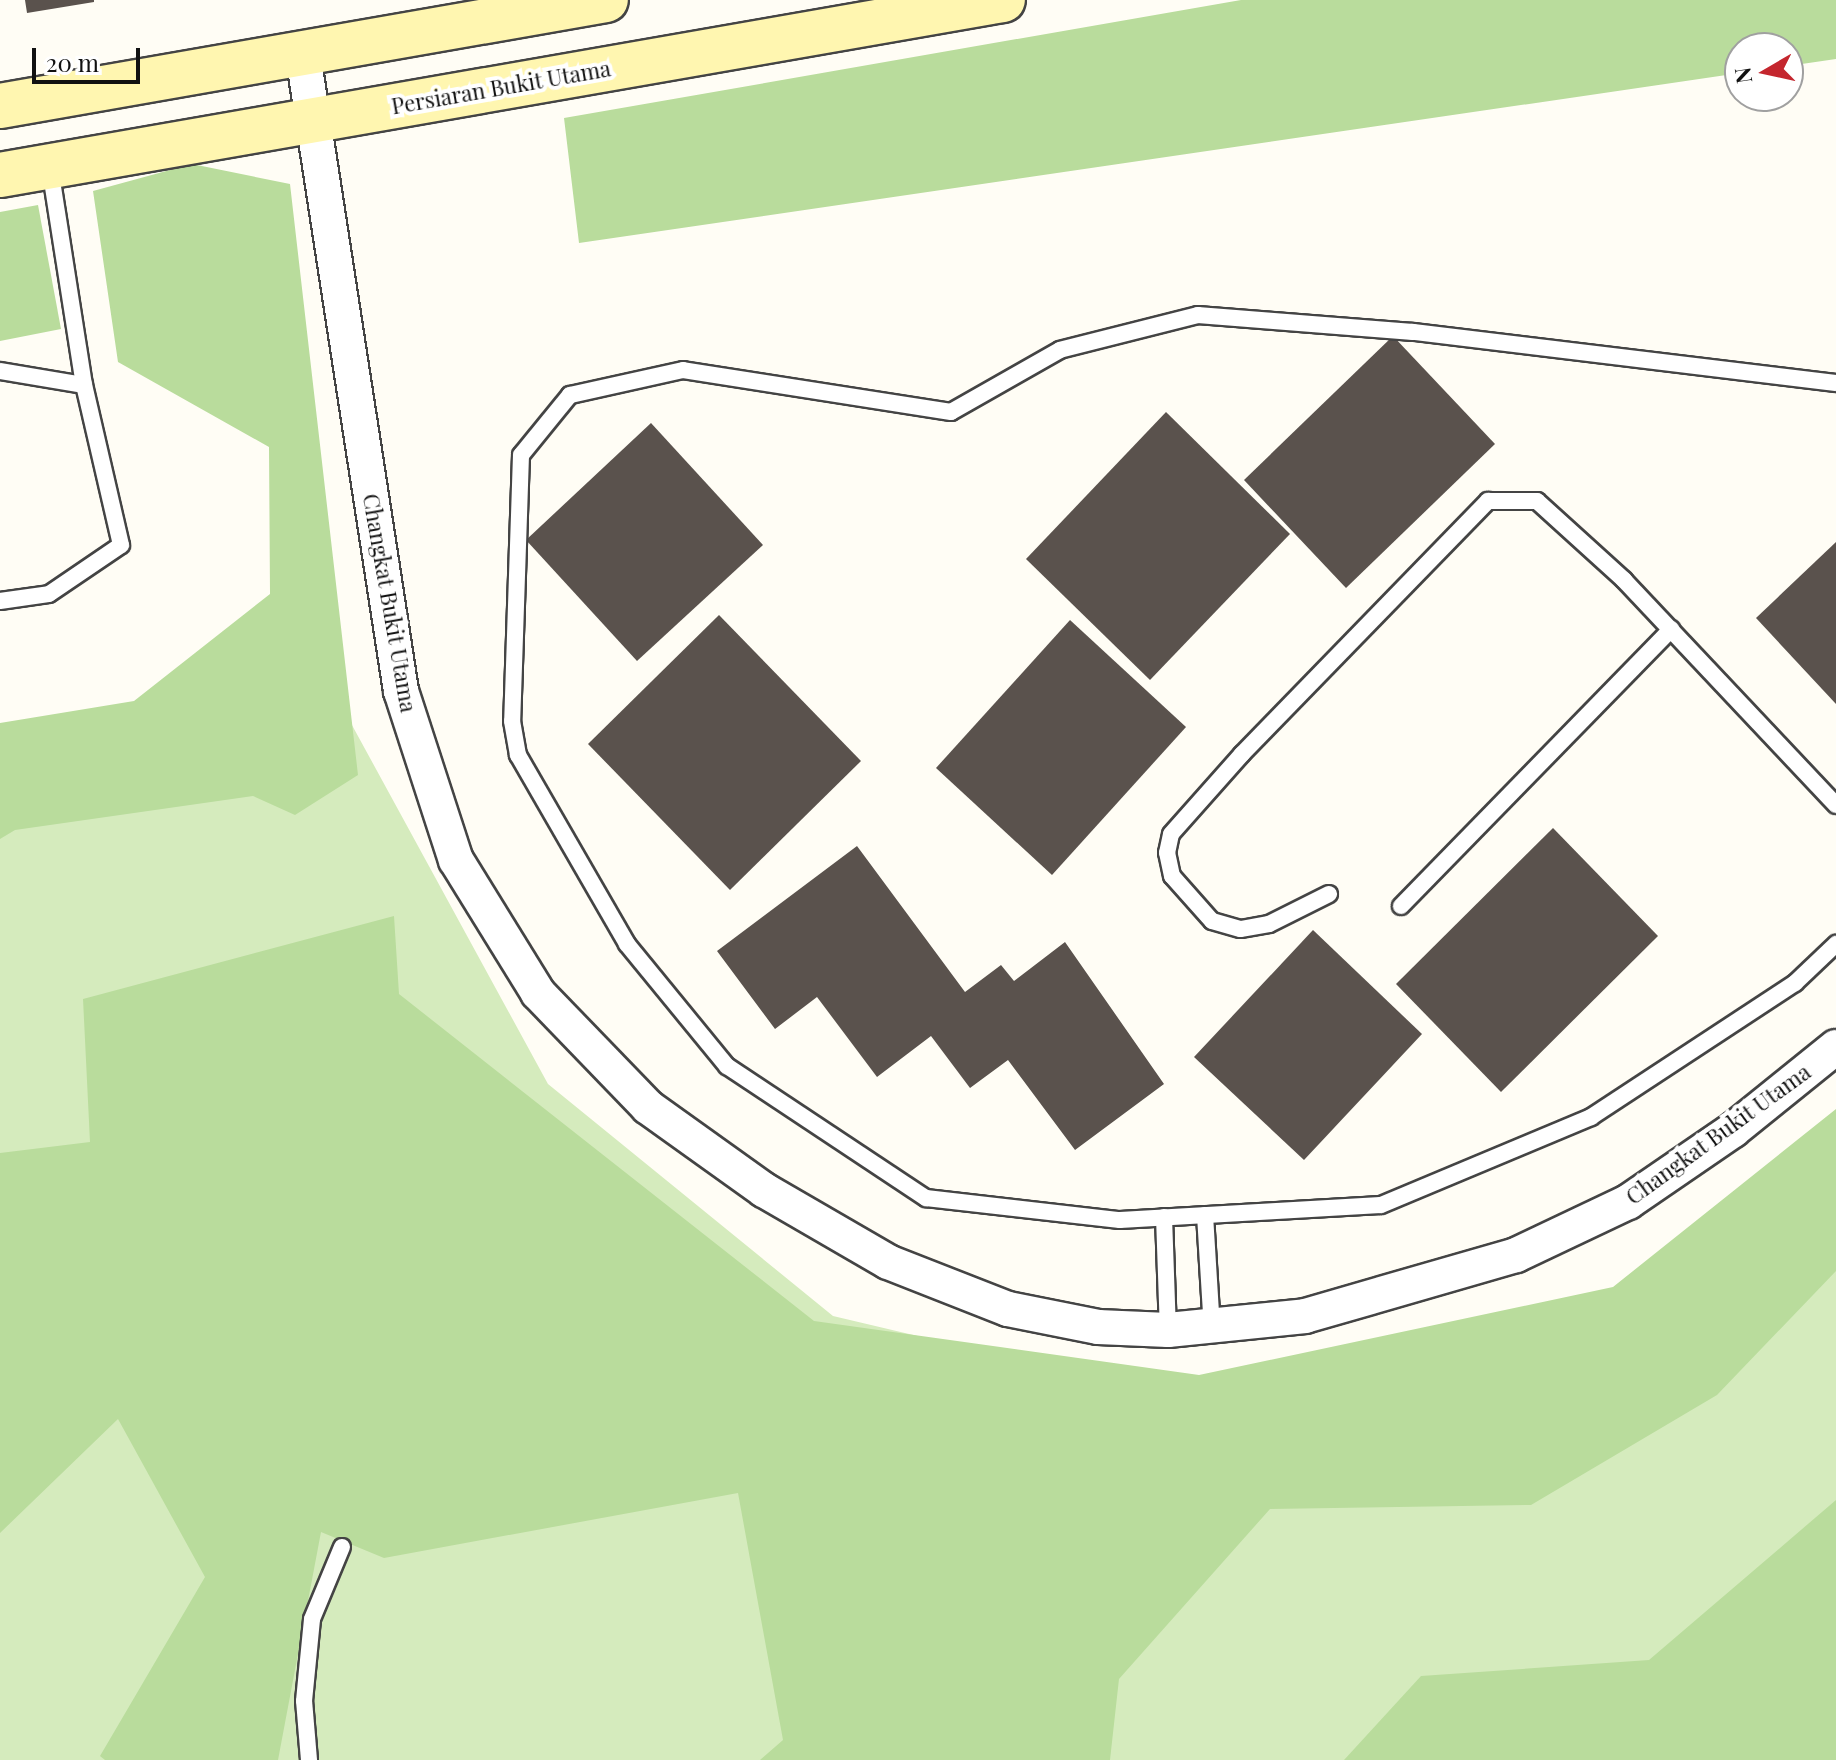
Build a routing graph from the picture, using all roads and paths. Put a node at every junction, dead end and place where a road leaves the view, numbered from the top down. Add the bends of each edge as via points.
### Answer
1 (606, 0) edge
2 (1003, 0) edge
3 (303, 55) junction
4 (0, 106) edge
5 (314, 120) junction
6 (50, 167) junction
7 (0, 175) edge
8 (0, 371) edge
9 (1836, 383) edge
10 (84, 385) junction
11 (0, 601) edge
12 (1671, 629) junction
13 (1836, 805) edge
14 (1329, 894) dead end
15 (1401, 906) dead end
16 (1836, 944) edge
17 (1836, 1047) edge
18 (1205, 1215) junction
19 (1164, 1217) junction
20 (1212, 1328) junction
21 (1168, 1330) junction
22 (342, 1547) dead end
23 (309, 1760) edge

1 - 3 street
2 - 5 street, Persiaran Bukit Utama
3 - 4 street
3 - 5 street, Changkat Bukit Utama
5 - 6 street, Persiaran Bukit Utama
5 - 21 street, Changkat Bukit Utama via 401,691 456,860 538,993 648,1107 764,1190 888,1262 1008,1309 1098,1327
6 - 7 street, Persiaran Bukit Utama
6 - 10 lane
8 - 10 lane
9 - 19 lane via 1413,332 1198,315 1060,350 951,412 683,370 570,395 521,455 512,721 518,755 627,944 727,1066 926,1198 1120,1220
10 - 11 lane via 121,545 49,594
12 - 13 lane
12 - 14 lane via 1537,501 1488,501 1231,765 1171,834 1167,853 1172,876 1212,921 1240,929 1269,924
12 - 15 lane
16 - 18 lane via 1795,983 1591,1117 1381,1205
17 - 20 street, Changkat Bukit Utama via 1733,1130 1628,1202 1516,1255 1305,1316
18 - 19 lane
18 - 20 lane
19 - 21 lane
20 - 21 street, Changkat Bukit Utama
22 - 23 lane via 312,1619 304,1701

